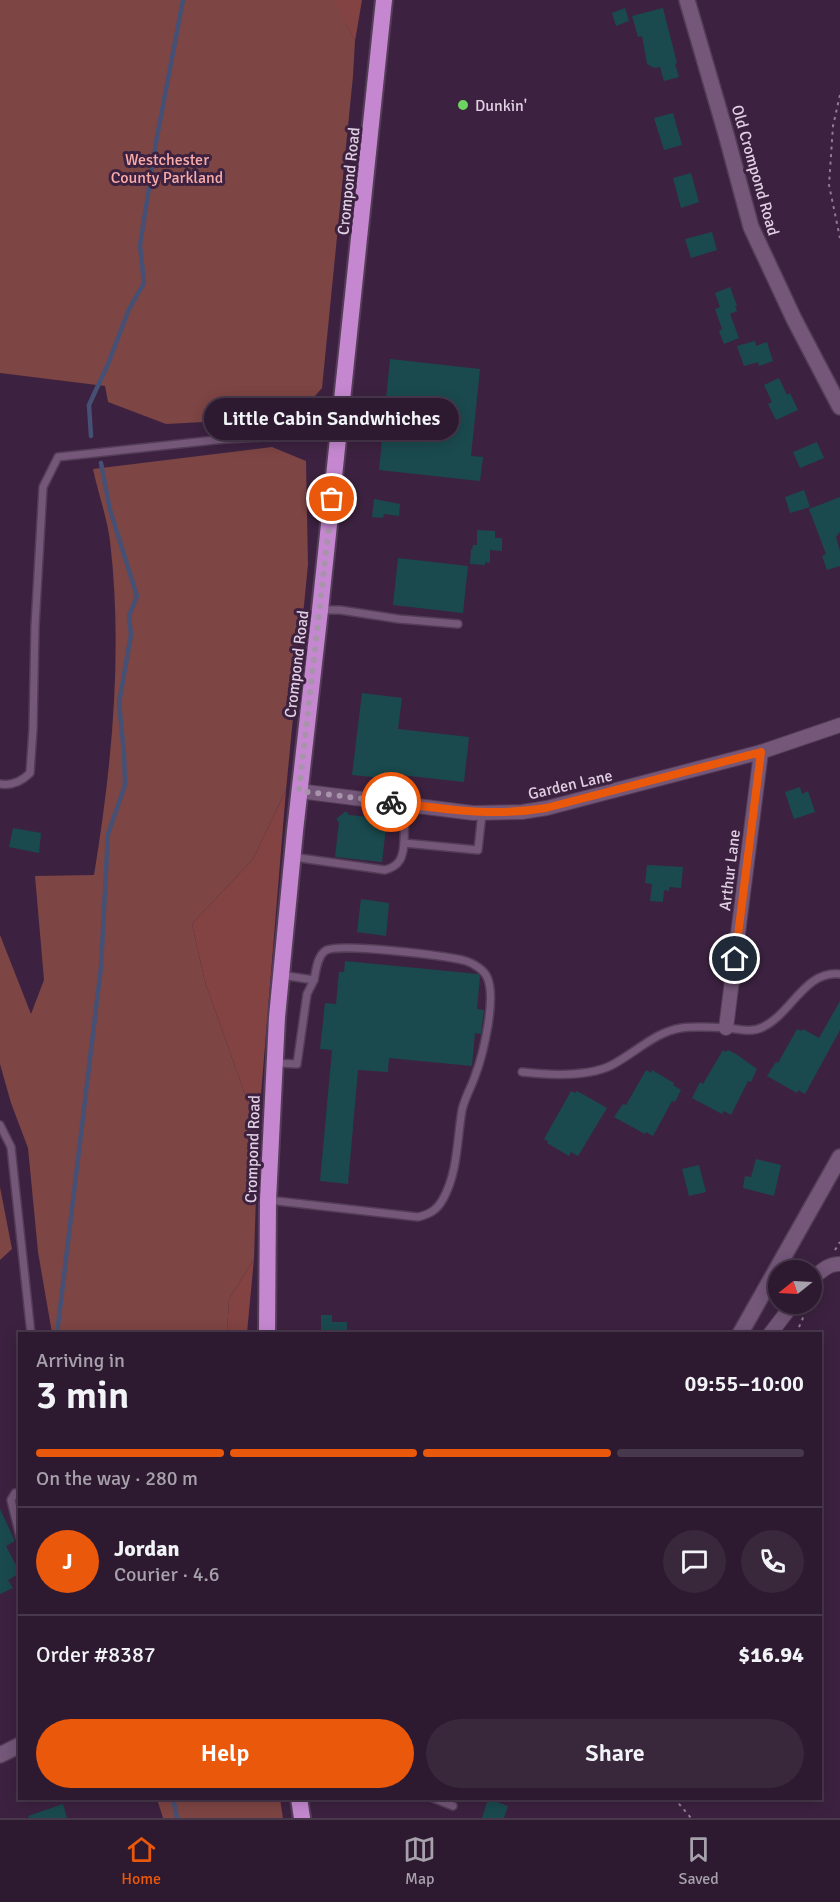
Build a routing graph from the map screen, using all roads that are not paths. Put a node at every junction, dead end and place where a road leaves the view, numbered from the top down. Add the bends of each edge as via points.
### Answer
1 (384, 0) edge
2 (687, 0) edge
3 (840, 407) edge
4 (338, 433) junction
5 (320, 610) junction
6 (458, 624) dead end
7 (840, 725) edge
8 (761, 752) junction
9 (0, 784) edge
10 (299, 791) junction
11 (405, 804) junction
12 (482, 813) junction
13 (404, 843) junction
14 (292, 857) junction
15 (840, 974) edge
16 (280, 975) junction
17 (314, 980) junction
18 (726, 1028) junction
19 (273, 1062) junction
20 (522, 1072) dead end
21 (0, 1125) edge
22 (840, 1157) edge
23 (268, 1200) junction
24 (840, 1264) edge
25 (822, 1271) edge
26 (785, 1314) edge
27 (31, 1332) edge
28 (267, 1332) edge
29 (741, 1332) edge
30 (772, 1332) edge
31 (18, 1492) edge
32 (18, 1530) edge
33 (18, 1746) edge
34 (0, 1755) edge
35 (299, 1800) edge
36 (438, 1800) edge
37 (453, 1806) dead end
38 (302, 1818) edge

1 - 4 highway, Crompond Road
2 - 3 street, Old Crompond Road via 751,227
4 - 5 highway, Crompond Road
4 - 9 lane via 235,438 58,457 43,487 30,773 13,784
5 - 6 lane
5 - 10 highway, Crompond Road
7 - 8 street, Garden Lane
8 - 12 street, Garden Lane via 546,808
8 - 18 street, Arthur Lane
10 - 11 street, Garden Lane
10 - 14 highway, Crompond Road
11 - 12 street, Garden Lane
11 - 13 lane
12 - 13 lane via 478,850
13 - 14 lane via 400,861 386,870
14 - 16 highway, Crompond Road
15 - 18 lane via 817,978 763,1028
16 - 17 lane
16 - 19 highway, Crompond Road
17 - 19 lane via 307,994 297,1064
17 - 23 lane via 320,957 335,948 468,961 487,977 490,991 486,1037 466,1096 450,1183 433,1213 418,1217
18 - 20 lane via 665,1032 610,1066 592,1071 548,1075
19 - 23 highway, Crompond Road
21 - 27 lane via 11,1147
22 - 29 street
23 - 28 highway, Crompond Road
24 - 25 street
26 - 30 street
31 - 32 lane via 10,1500
33 - 34 street
35 - 38 highway
36 - 37 lane

